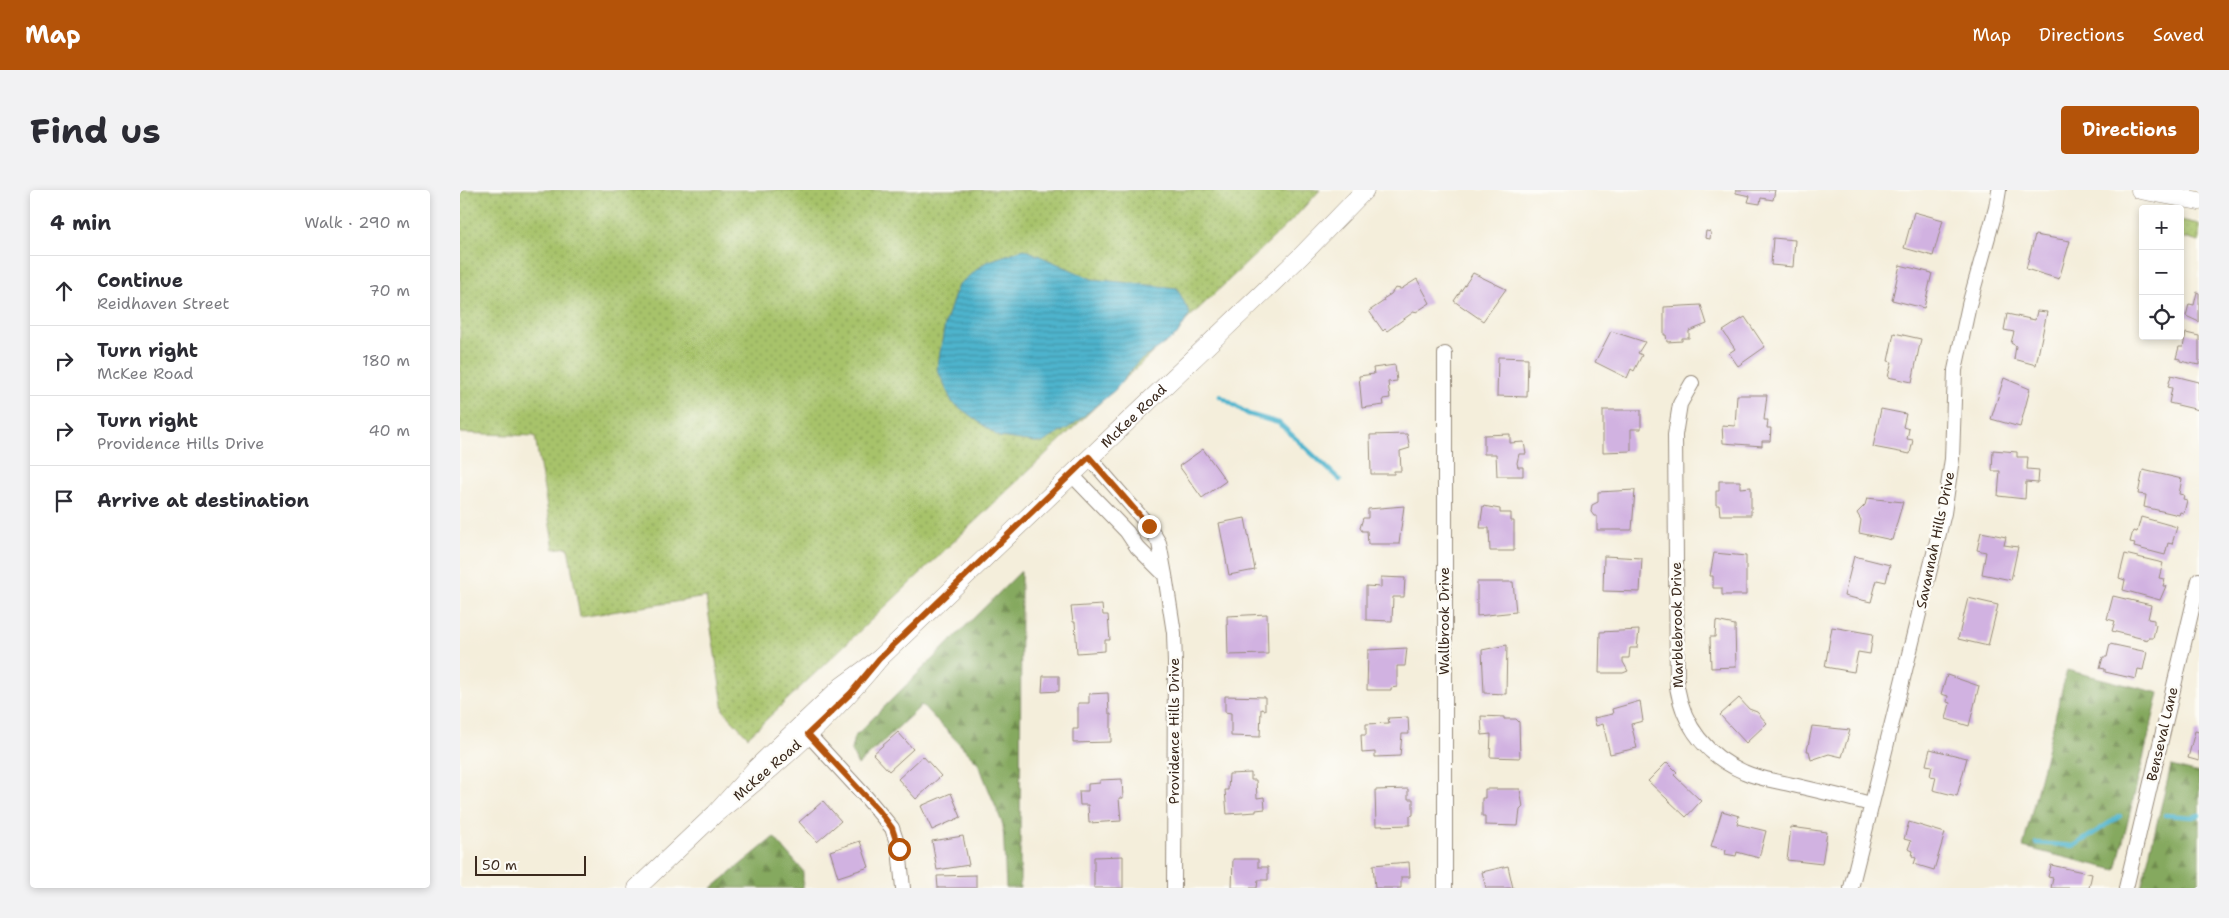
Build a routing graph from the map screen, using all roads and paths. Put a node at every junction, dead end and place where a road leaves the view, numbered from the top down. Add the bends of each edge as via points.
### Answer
1 (1365, 190) edge
2 (1999, 190) edge
3 (2140, 190) edge
4 (2199, 201) edge
5 (1445, 354) dead end
6 (1692, 383) dead end
7 (1089, 457) junction
8 (1071, 474) junction
9 (1165, 575) junction
10 (2199, 580) edge
11 (2195, 611) edge
12 (879, 659) junction
13 (808, 734) junction
14 (1870, 804) junction
15 (715, 814) junction
16 (638, 888) edge
17 (903, 888) edge
18 (1174, 888) edge
19 (1445, 888) edge
20 (1851, 888) edge
21 (2126, 888) edge

1 - 7 street, McKee Road via 1301,256
2 - 14 street, Savannah Hills Drive via 1955,370 1952,459 1944,512
3 - 4 street
5 - 19 street, Wallbrook Drive
6 - 14 street, Marblebrook Drive via 1680,404 1675,435 1676,687 1680,706 1702,743 1721,760 1746,773
7 - 8 street, McKee Road
7 - 9 street, Providence Hills Drive via 1149,526 1159,543
8 - 9 street
8 - 12 street, McKee Road
9 - 18 street, Providence Hills Drive via 1174,633
10 - 11 street, Benseval Lane
11 - 21 street, Benseval Lane
12 - 13 street, McKee Road via 851,693
12 - 15 street, McKee Road via 835,693 756,768
13 - 15 street, McKee Road via 764,776
13 - 17 street via 892,828 899,849
14 - 20 street, Savannah Hills Drive
15 - 16 street, McKee Road

